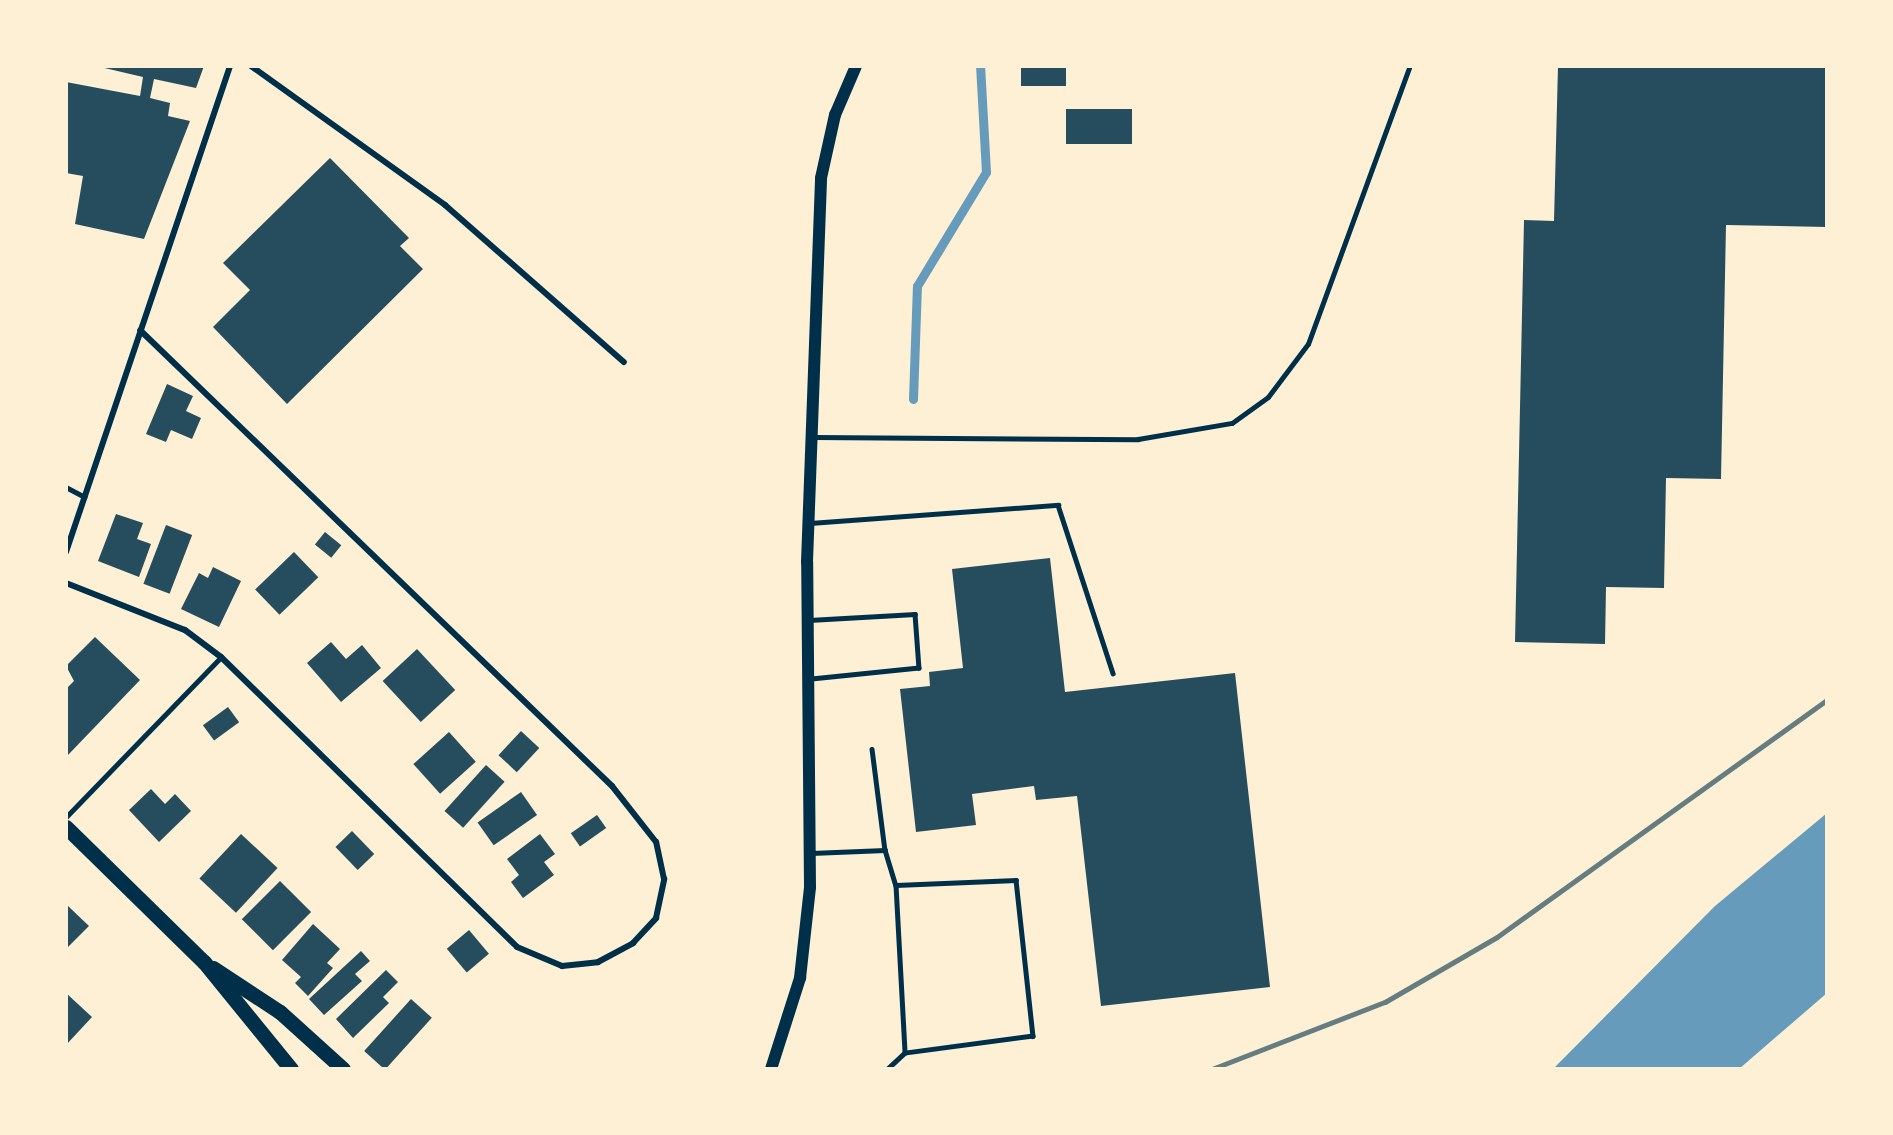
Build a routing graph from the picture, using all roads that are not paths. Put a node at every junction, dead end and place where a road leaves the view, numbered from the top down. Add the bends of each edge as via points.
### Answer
1 (230, 66) edge
2 (251, 66) edge
3 (856, 66) edge
4 (1410, 66) edge
5 (140, 330) junction
6 (624, 362) dead end
7 (813, 437) junction
8 (66, 487) edge
9 (85, 496) junction
10 (810, 523) junction
11 (66, 552) edge
12 (66, 583) edge
13 (807, 620) junction
14 (221, 657) junction
15 (1113, 674) dead end
16 (807, 680) junction
17 (872, 749) dead end
18 (66, 817) edge
19 (66, 827) edge
20 (885, 850) junction
21 (811, 853) junction
22 (896, 885) junction
23 (204, 962) junction
24 (905, 1053) junction
25 (291, 1069) edge
26 (343, 1069) edge
27 (771, 1069) edge
28 (888, 1069) edge

1 - 5 street
2 - 6 street via 445,205
3 - 7 main road via 835,116 821,178
4 - 7 lane via 1308,344 1268,397 1232,423 1138,439
5 - 9 street
5 - 14 street via 612,786 656,842 664,879 656,918 633,943 598,962 562,966 517,946
7 - 10 main road
8 - 9 lane
9 - 11 street
10 - 13 main road
10 - 15 lane via 1058,505
12 - 14 street via 185,630
13 - 16 main road
13 - 16 lane via 915,614 919,669
14 - 18 lane
16 - 21 main road
17 - 20 lane
19 - 23 main road
20 - 21 lane
20 - 22 lane
21 - 27 main road via 800,978
22 - 24 lane
22 - 24 lane via 1016,880 1033,1036
23 - 25 main road
23 - 26 main road via 280,1012
24 - 28 lane

